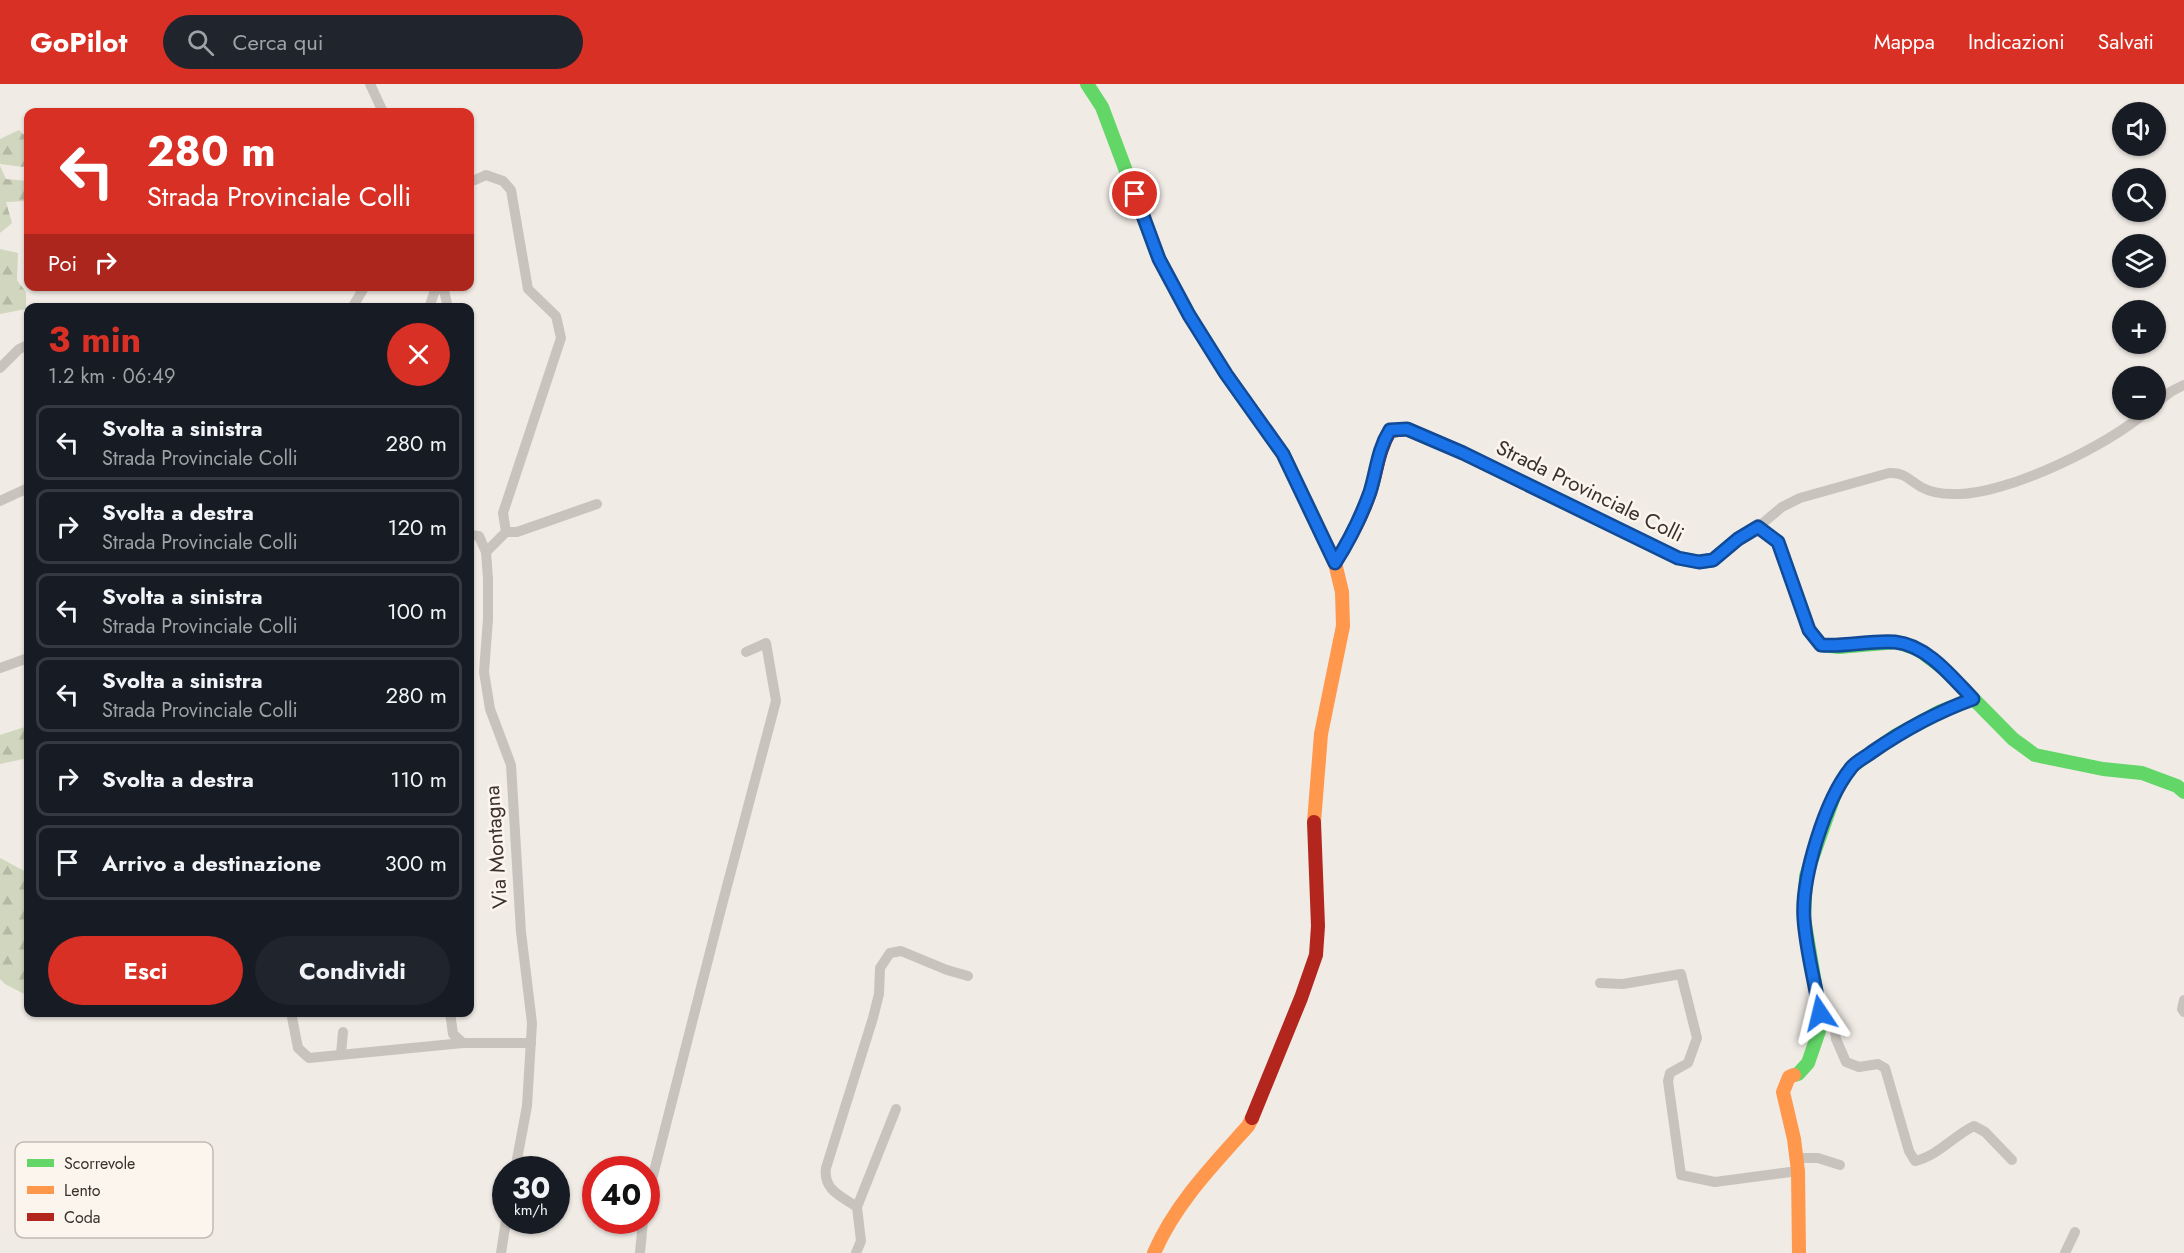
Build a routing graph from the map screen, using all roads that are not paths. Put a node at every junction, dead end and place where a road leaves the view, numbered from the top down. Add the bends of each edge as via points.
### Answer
1 (370, 84) edge
2 (1087, 84) edge
3 (381, 108) edge
4 (475, 180) dead end
5 (24, 347) edge
6 (0, 368) edge
7 (2184, 385) edge
8 (2166, 396) edge
9 (2135, 420) edge
10 (24, 490) edge
11 (0, 501) edge
12 (597, 504) dead end
13 (1758, 527) junction
14 (506, 532) junction
15 (474, 535) edge
16 (486, 552) junction
17 (1335, 563) junction
18 (746, 652) dead end
19 (24, 659) edge
20 (0, 668) edge
21 (1973, 699) junction
22 (2184, 792) edge
23 (968, 976) dead end
24 (1600, 983) dead end
25 (2184, 1000) edge
26 (2184, 1012) edge
27 (292, 1017) edge
28 (451, 1017) edge
29 (1819, 1021) junction
30 (342, 1032) dead end
31 (463, 1043) junction
32 (531, 1043) junction
33 (341, 1054) junction
34 (896, 1109) dead end
35 (518, 1156) edge
36 (658, 1156) edge
37 (2012, 1160) dead end
38 (1797, 1165) junction
39 (1840, 1165) dead end
40 (857, 1207) junction
41 (2075, 1232) dead end
42 (504, 1234) edge
43 (642, 1234) edge
44 (501, 1253) edge
45 (640, 1253) edge
46 (856, 1253) edge
47 (1154, 1253) edge
48 (1799, 1253) edge
49 (2065, 1253) edge

1 - 3 street
2 - 17 street via 1102,107 1164,269 1226,374 1283,454
4 - 14 street via 486,175 511,190 528,289 556,316 561,338 503,513
5 - 6 street
7 - 8 street
9 - 13 street via 2092,449 2026,478 1992,488 1951,494 1922,488 1899,473 1889,473 1800,498
10 - 11 street
12 - 14 street via 517,532
13 - 17 street, Strada Provinciale Colli via 1713,560 1678,558 1463,453 1407,429 1390,430 1381,445 1370,492
13 - 21 street via 1778,542 1809,630 1821,645 1897,642 1919,650
14 - 16 street
15 - 16 street via 479,536
16 - 32 street, Via Montagna via 488,619 484,672 490,709 511,765
17 - 47 street via 1342,592 1343,626 1321,734 1313,831 1316,955 1248,1126 1198,1181 1162,1234
18 - 36 street via 766,643 776,701
19 - 20 street
21 - 22 street via 2035,755 2103,770 2142,773
21 - 29 street via 1895,736 1851,766 1836,791 1806,876 1804,918
23 - 40 street via 901,951 890,953 880,968 873,1018 825,1178 828,1187
24 - 38 street via 1623,984 1682,974 1697,1038 1688,1063 1670,1072 1668,1081 1681,1175 1715,1182
25 - 26 street
27 - 33 street via 298,1048 309,1058
28 - 31 street via 453,1034
29 - 37 street via 1834,1023 1846,1062 1885,1068 1909,1151 1916,1161 1927,1158 1974,1126
29 - 38 street via 1808,1064 1789,1077 1783,1092
30 - 33 street
31 - 32 street
31 - 33 street
32 - 35 street, Via Montagna via 527,1106
34 - 40 street
38 - 39 street via 1818,1158
38 - 48 street
40 - 46 street via 861,1241
41 - 49 street
42 - 44 street
43 - 45 street

